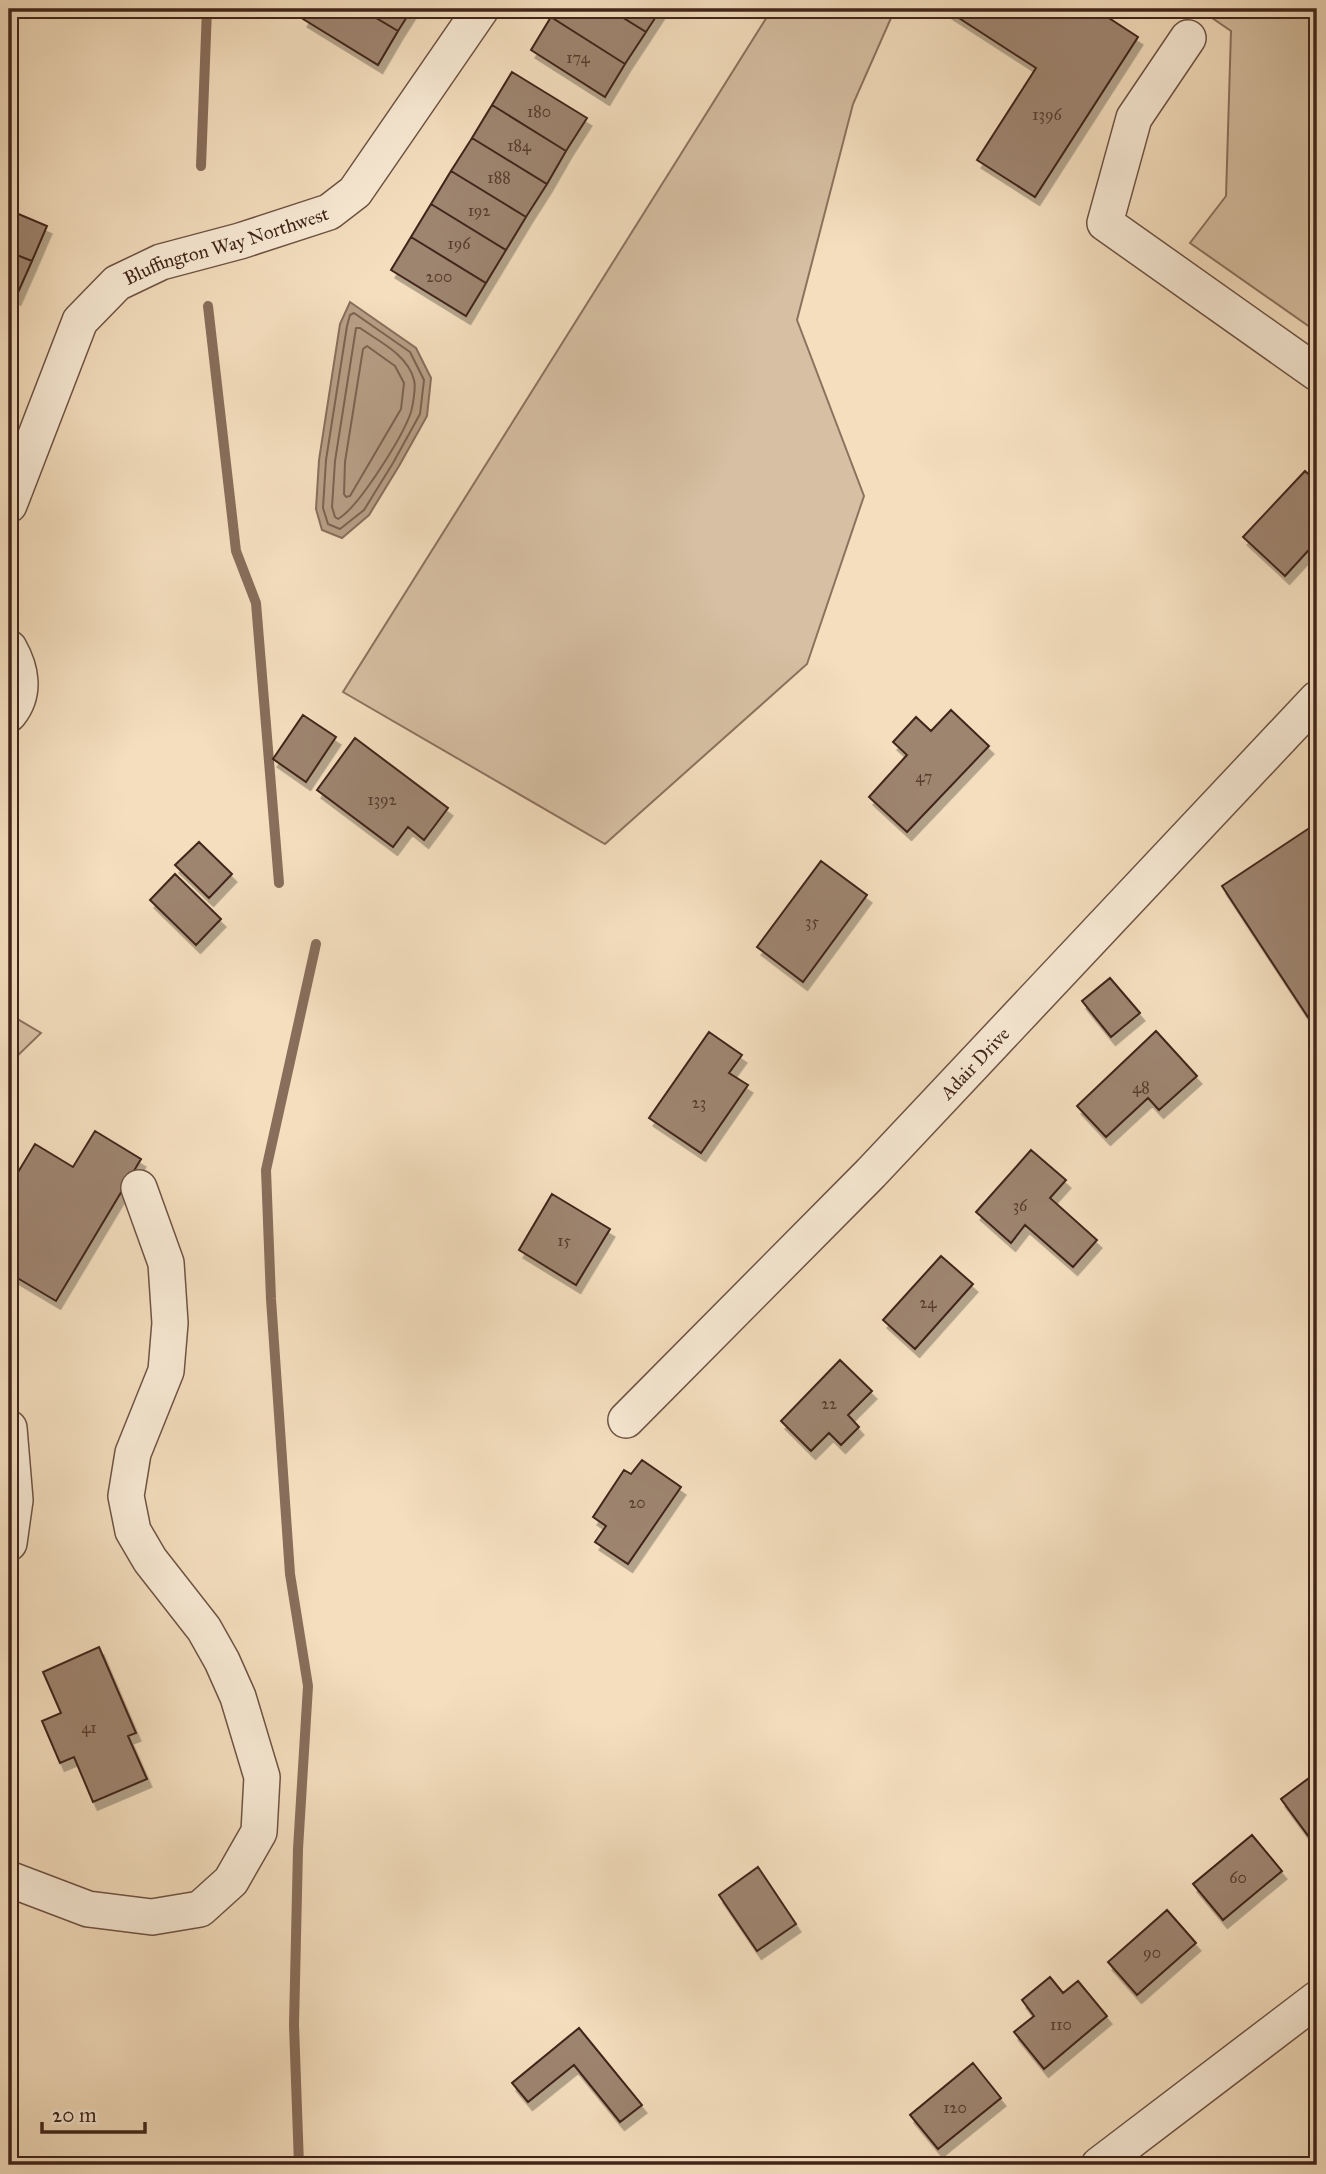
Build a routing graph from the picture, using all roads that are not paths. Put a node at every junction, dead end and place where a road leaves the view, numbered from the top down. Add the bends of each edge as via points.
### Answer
1 (481, 9) edge
2 (1188, 38) dead end
3 (1317, 373) edge
4 (9, 505) edge
5 (9, 648) edge
6 (1317, 699) edge
7 (9, 714) edge
8 (139, 1188) dead end
9 (626, 1420) dead end
10 (9, 1428) edge
11 (9, 1543) edge
12 (9, 1879) edge
13 (1317, 1999) edge
14 (1099, 2165) edge

1 - 4 street, Bluffington Way Northwest via 355,192 329,212 161,262 117,283 80,321
2 - 3 street via 1134,118 1105,223
5 - 7 street via 21,679
6 - 9 street, Adair Drive via 871,1173
8 - 12 street via 166,1263 170,1324 166,1371 133,1453 126,1496 133,1531 204,1629 238,1697 262,1777 259,1832 232,1881 200,1909 152,1917 88,1909
10 - 11 street via 15,1500
13 - 14 street

